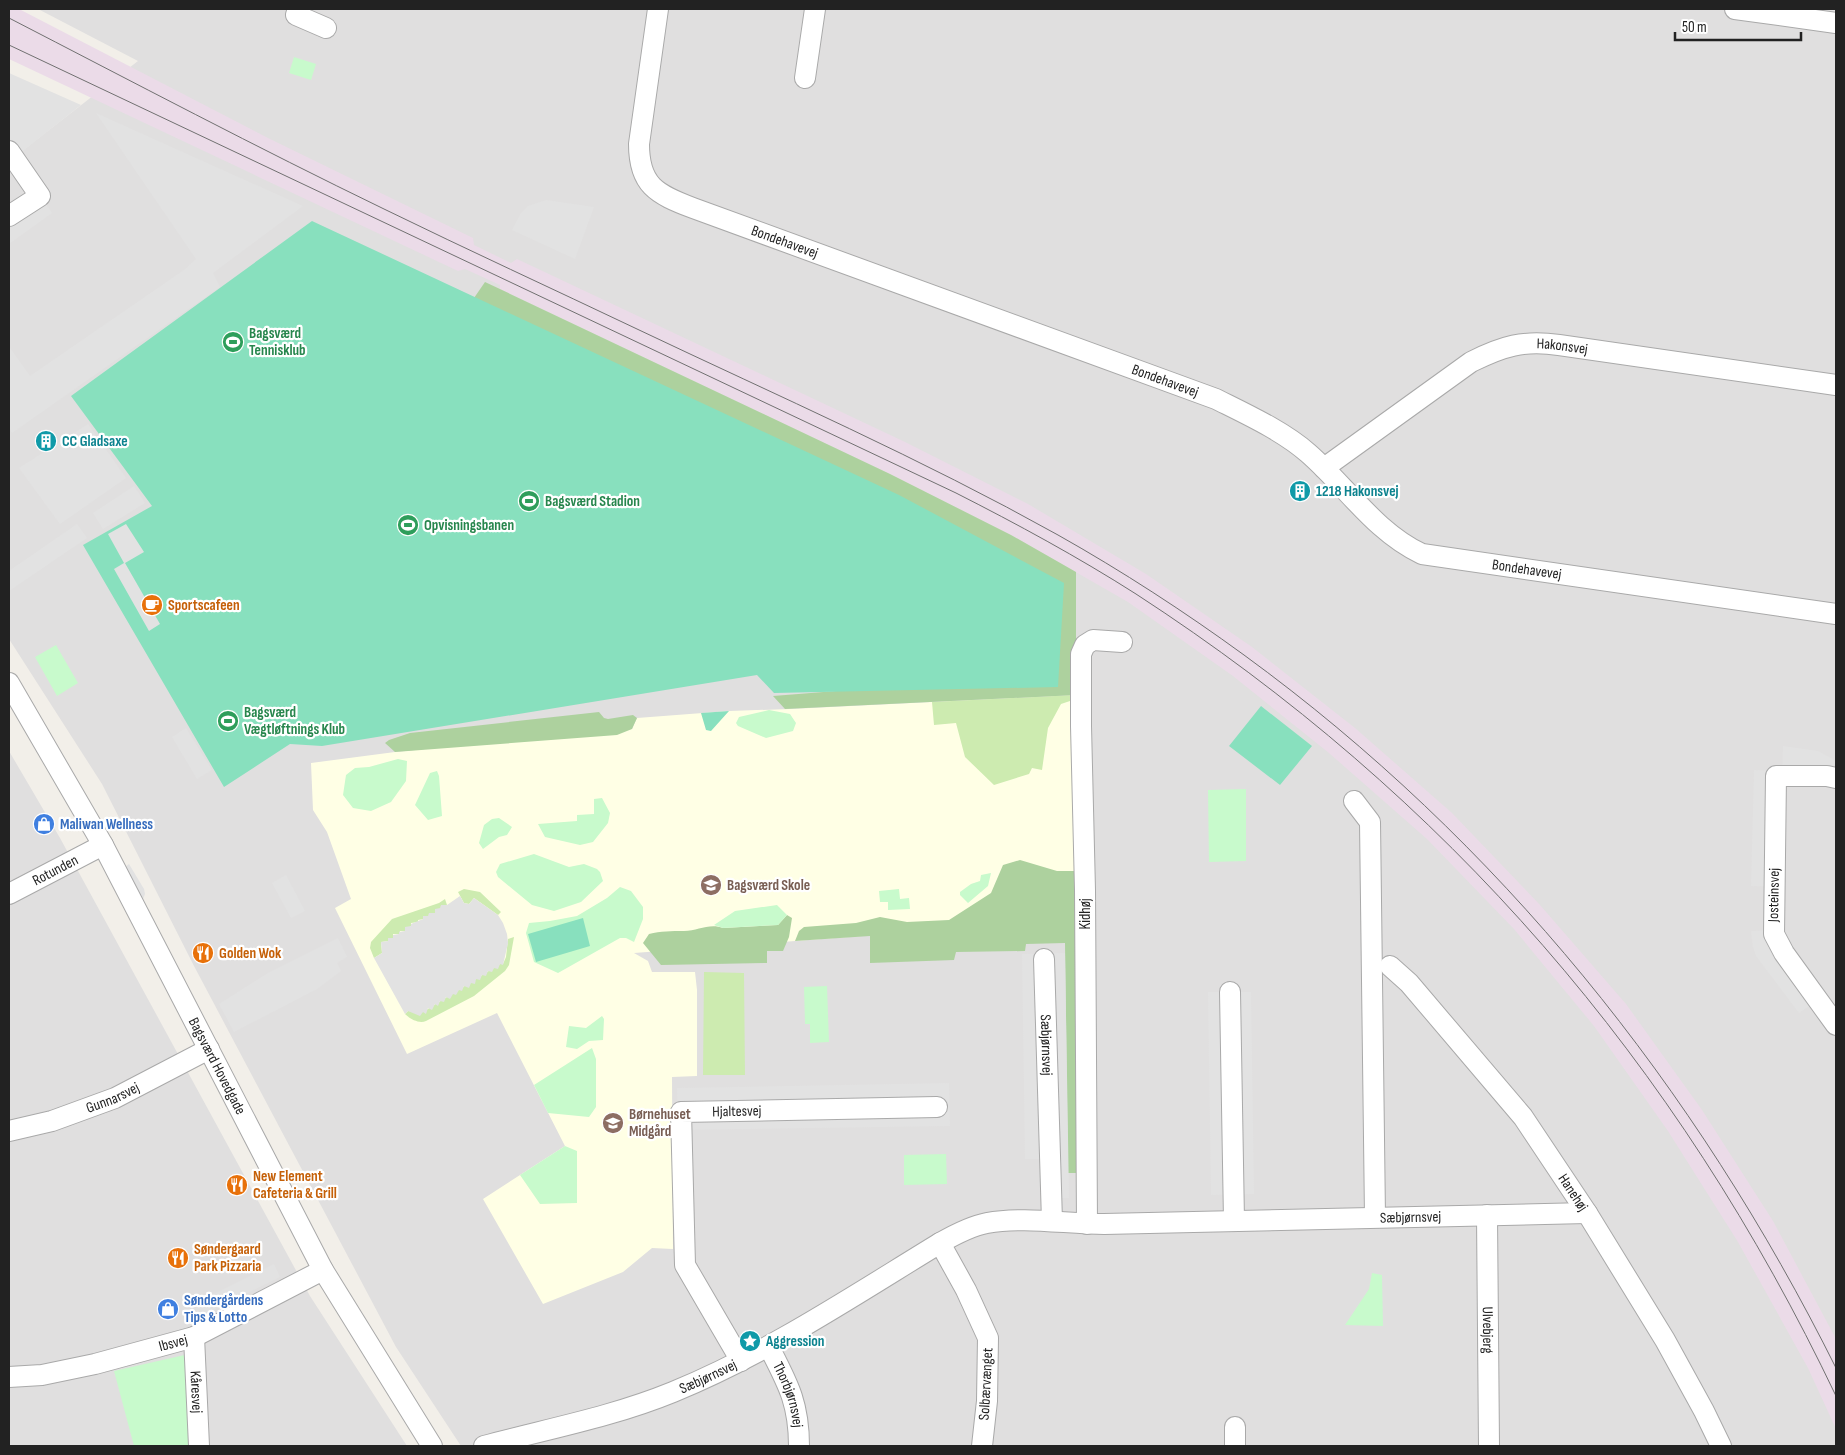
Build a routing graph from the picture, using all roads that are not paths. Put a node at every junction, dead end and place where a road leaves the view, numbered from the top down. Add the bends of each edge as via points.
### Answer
1 (298, 9) edge
2 (658, 9) edge
3 (815, 9) edge
4 (1737, 9) edge
5 (1836, 23) edge
6 (326, 28) dead end
7 (805, 78) dead end
8 (9, 151) edge
9 (9, 216) edge
10 (1836, 385) edge
11 (1324, 468) junction
12 (1836, 614) edge
13 (1122, 642) dead end
14 (9, 683) edge
15 (1836, 778) edge
16 (1354, 801) dead end
17 (103, 845) junction
18 (9, 894) edge
19 (1044, 960) dead end
20 (1390, 966) dead end
21 (1230, 992) dead end
22 (1836, 1025) edge
23 (209, 1049) junction
24 (937, 1107) dead end
25 (9, 1131) edge
26 (1587, 1213) junction
27 (1487, 1215) junction
28 (1375, 1217) junction
29 (1234, 1220) junction
30 (1052, 1221) junction
31 (1087, 1224) junction
32 (940, 1243) junction
33 (323, 1270) junction
34 (194, 1337) junction
35 (769, 1347) junction
36 (741, 1361) junction
37 (9, 1377) edge
38 (199, 1446) edge
39 (432, 1446) edge
40 (484, 1446) edge
41 (799, 1446) edge
42 (982, 1446) edge
43 (1489, 1446) edge
44 (1721, 1446) edge

1 - 6 street via 296,14
2 - 11 street, Bondehavevej via 639,158 642,174 663,194 1216,399 1261,422
3 - 7 street
4 - 5 street
8 - 9 street via 40,196
10 - 11 street, Hakonsvej via 1559,344 1522,343 1496,349 1472,362
11 - 12 street, Bondehavevej via 1384,531 1422,554
13 - 31 street, Kidhøj via 1093,640 1081,654
14 - 17 street, Bagsværd Hovedgade
15 - 22 street, Josteinsvej via 1776,776 1774,934
16 - 28 street via 1370,822
17 - 18 street, Rotunden
17 - 23 street, Bagsværd Hovedgade
19 - 30 street, Sæbjørnsvej
20 - 26 street, Hanehøj via 1409,983 1523,1117
21 - 29 street
23 - 25 street, Gunnarsvej via 115,1098 52,1121
23 - 33 street, Bagsværd Hovedgade
24 - 36 street, Hjaltesvej via 682,1112 686,1265
26 - 27 street, Sæbjørnsvej
26 - 44 street, Hanehøj via 1665,1340
27 - 28 street, Sæbjørnsvej
27 - 43 street, Ulvebjerg
28 - 29 street, Sæbjørnsvej
29 - 31 street, Sæbjørnsvej
30 - 31 street, Sæbjørnsvej
30 - 32 street, Sæbjørnsvej via 986,1223
32 - 35 street, Sæbjørnsvej
32 - 42 street, Solbærvænget via 988,1338 988,1401
33 - 34 street, Ibsvej
33 - 39 street, Bagsværd Hovedgade
34 - 37 street, Ibsvej via 95,1364 42,1375
34 - 38 street, Kåresvej
35 - 36 street, Sæbjørnsvej
35 - 41 street, Thorbjørnsvej via 795,1405
36 - 40 street, Sæbjørnsvej via 672,1392 616,1412

